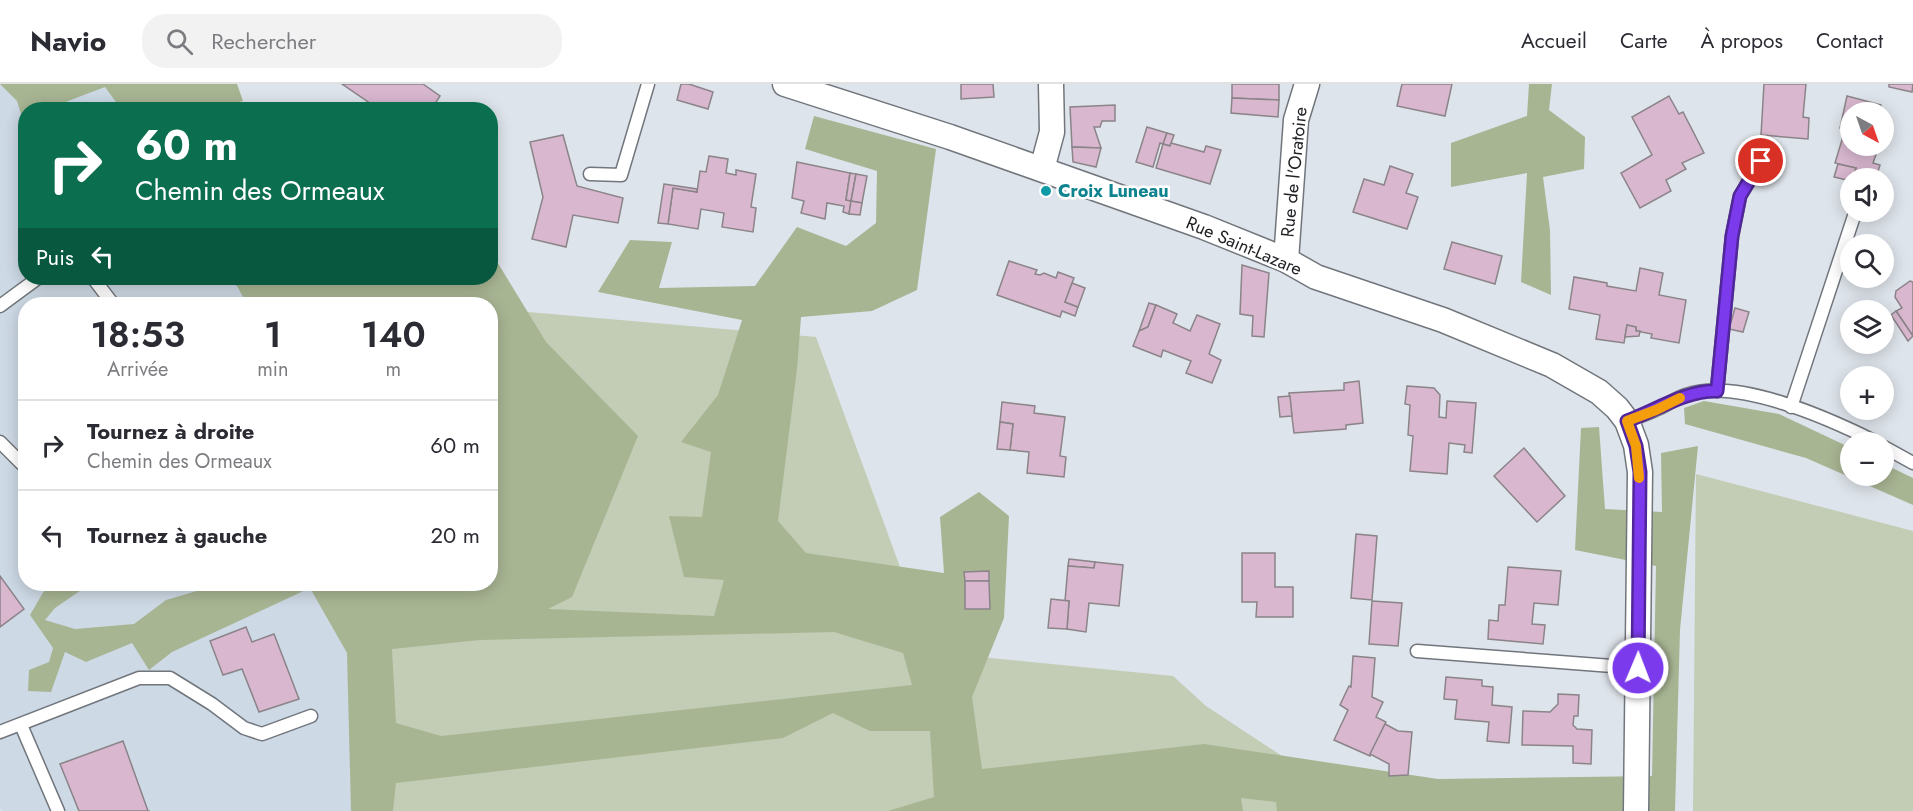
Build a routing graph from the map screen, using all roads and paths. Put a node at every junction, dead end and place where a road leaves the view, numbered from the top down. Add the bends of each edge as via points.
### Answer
1 (648, 84) edge
2 (785, 84) edge
3 (1051, 84) edge
4 (1307, 84) edge
5 (1761, 161) dead end
6 (1042, 169) junction
7 (590, 174) dead end
8 (1852, 222) edge
9 (1286, 260) junction
10 (28, 285) edge
11 (98, 285) edge
12 (108, 297) edge
13 (0, 306) edge
14 (1717, 391) junction
15 (1791, 407) junction
16 (1627, 421) junction
17 (1854, 432) edge
18 (0, 442) edge
19 (1894, 453) edge
20 (18, 460) edge
21 (1913, 463) edge
22 (1417, 651) dead end
23 (1638, 668) junction
24 (311, 716) dead end
25 (21, 725) junction
26 (0, 732) edge
27 (58, 811) edge
28 (1636, 811) edge

1 - 7 lane via 621,175
2 - 6 street, Rue Saint-Lazare
3 - 6 street via 1052,132
4 - 9 street, Rue de l'Oratoire via 1296,120
5 - 14 lane via 1740,196 1732,236
6 - 9 street, Rue Saint-Lazare
8 - 15 lane
9 - 16 street, Rue Saint-Lazare via 1316,277 1443,320 1552,365 1599,392
10 - 13 lane
11 - 12 lane
14 - 15 lane
14 - 16 lane via 1687,395
15 - 17 lane
16 - 23 street, Rue Saint-Lazare via 1640,472
18 - 20 lane
19 - 21 lane
22 - 23 lane
23 - 28 street, Rue Saint-Lazare
24 - 25 lane via 262,734 244,728 170,678 138,678
25 - 26 lane
25 - 27 lane

